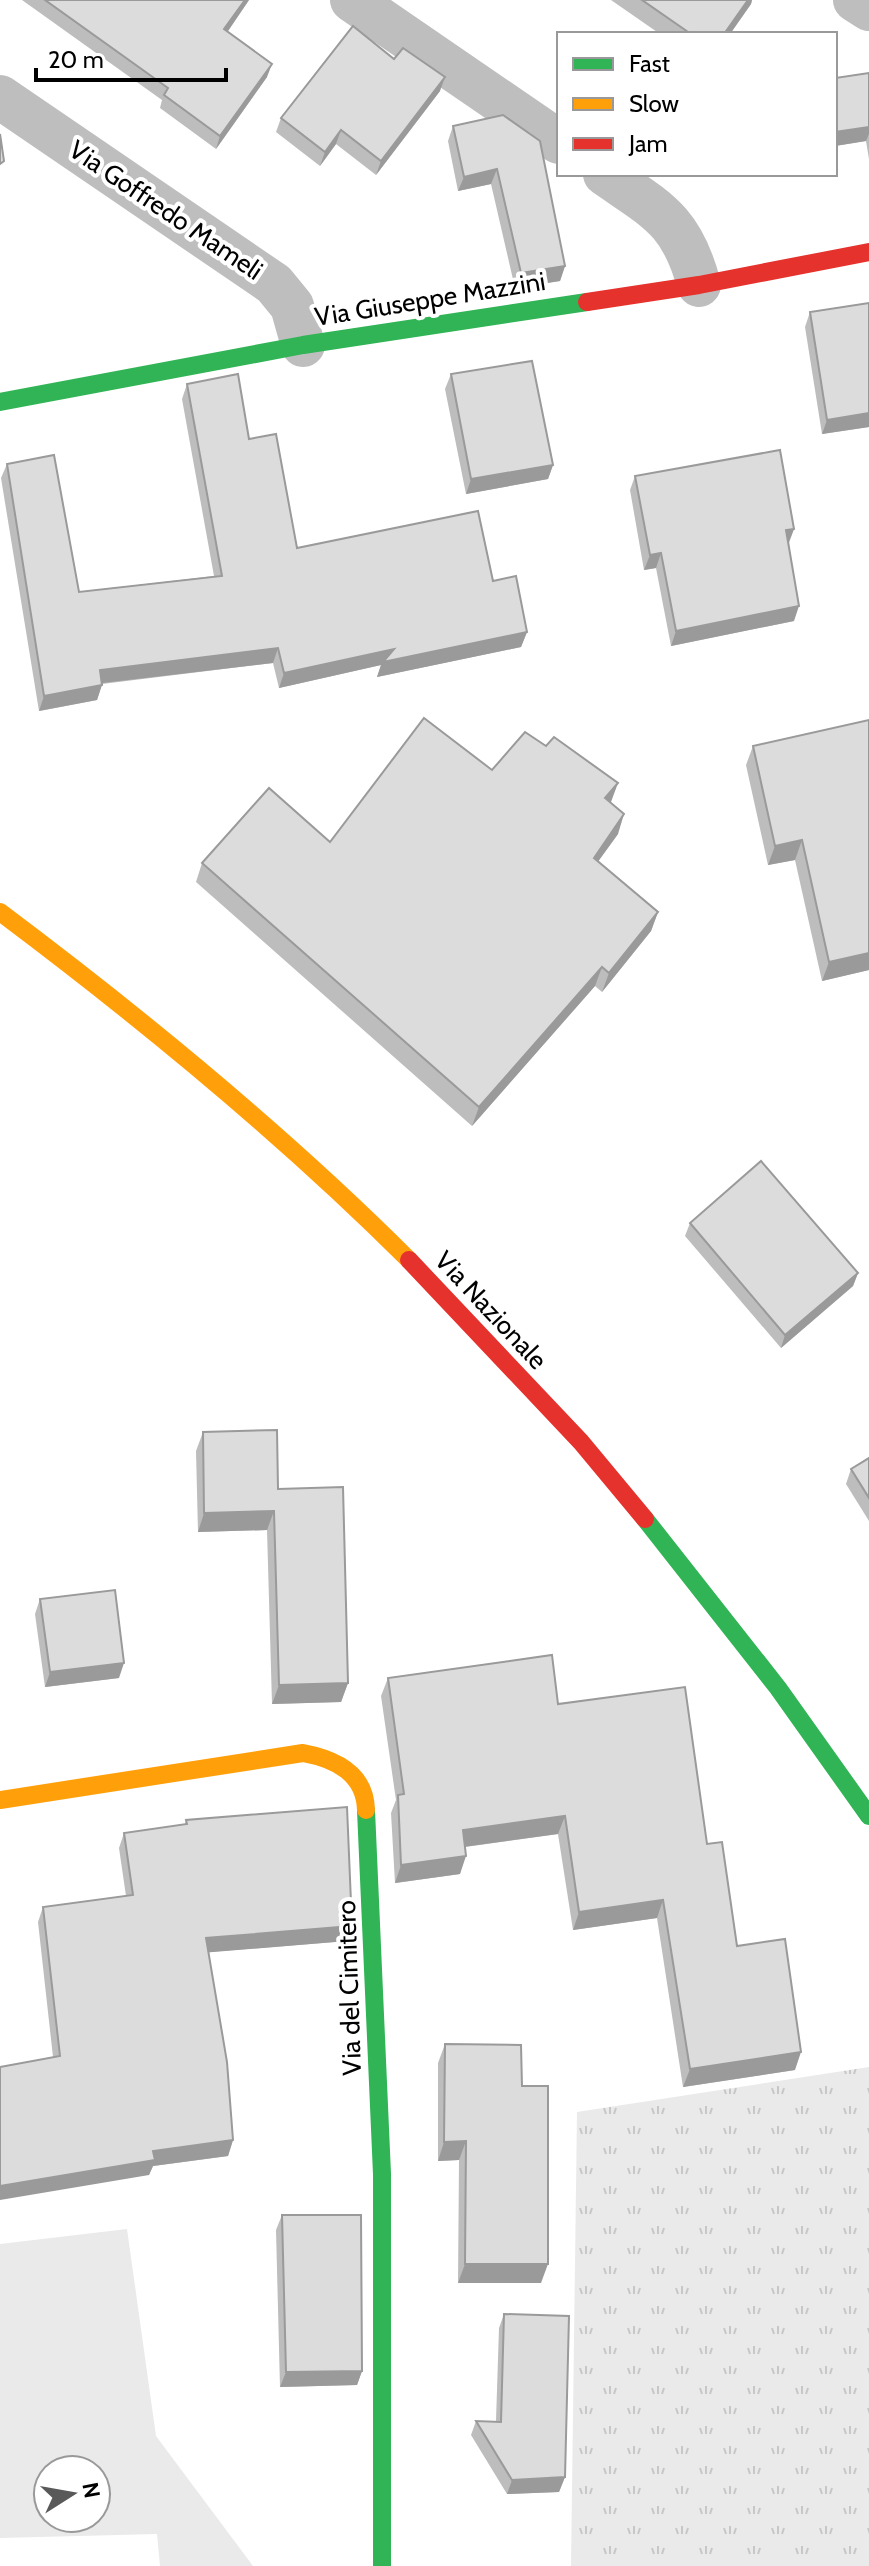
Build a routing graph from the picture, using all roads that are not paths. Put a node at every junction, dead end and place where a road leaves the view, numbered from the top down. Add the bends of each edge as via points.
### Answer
1 (352, 0) edge
2 (855, 0) edge
3 (869, 9) edge
4 (0, 97) edge
5 (557, 141) edge
6 (608, 176) edge
7 (869, 252) edge
8 (699, 285) junction
9 (303, 345) junction
10 (0, 402) edge
11 (0, 912) edge
12 (0, 1800) edge
13 (869, 1816) edge
14 (382, 2566) edge

1 - 5 street
2 - 3 street
4 - 9 street, Via Goffredo Mameli via 274,284 292,306
6 - 8 street via 661,212 681,234
7 - 8 street, Via Giuseppe Mazzini
8 - 9 street, Via Giuseppe Mazzini
9 - 10 street, Via Giuseppe Mazzini
11 - 13 street, Via Nazionale via 199,1068 456,1306 617,1485 740,1638
12 - 14 street, Via del Cimitero via 303,1753 334,1758 355,1776 366,1802 382,2158

